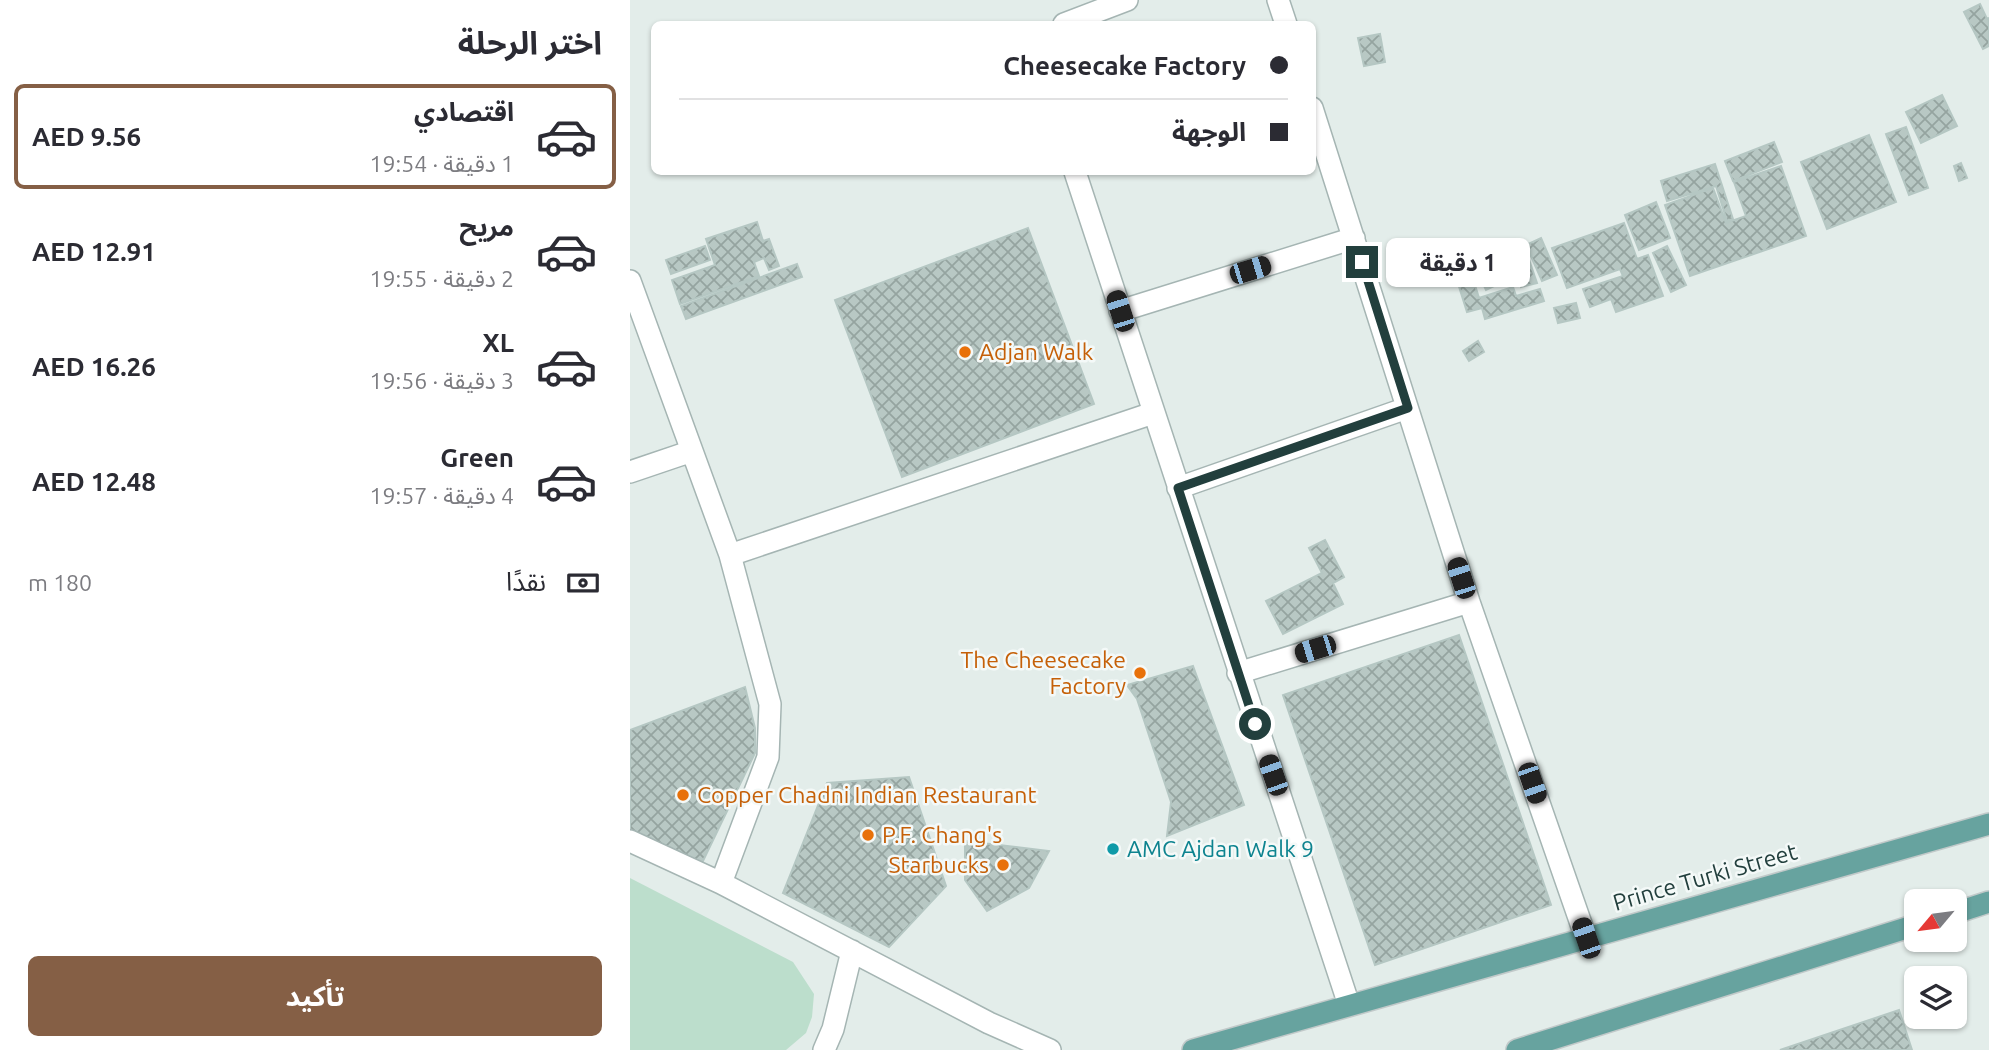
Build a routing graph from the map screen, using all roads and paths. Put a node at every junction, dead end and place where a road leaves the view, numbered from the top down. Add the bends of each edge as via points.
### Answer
1 (1127, 0) edge
2 (1278, 0) edge
3 (1072, 21) edge
4 (1285, 21) edge
5 (1316, 120) edge
6 (1076, 175) edge
7 (1354, 238) junction
8 (630, 281) edge
9 (1120, 311) junction
10 (1408, 408) junction
11 (1153, 413) junction
12 (692, 451) junction
13 (630, 472) edge
14 (1178, 488) junction
15 (730, 555) junction
16 (1469, 602) junction
17 (1238, 673) junction
18 (1989, 824) edge
19 (630, 841) edge
20 (721, 883) junction
21 (1989, 902) edge
22 (1967, 909) edge
23 (1904, 929) edge
24 (1586, 938) junction
25 (852, 951) junction
26 (1349, 1005) junction
27 (824, 1050) edge
28 (1050, 1050) edge
29 (1193, 1050) edge
30 (1517, 1050) edge

1 - 3 street
2 - 4 street
5 - 7 street
6 - 9 street
7 - 9 street
7 - 10 street
8 - 12 street
9 - 11 street
10 - 14 street
10 - 16 street
11 - 14 street
11 - 15 street
12 - 13 street
12 - 15 street
14 - 17 street
15 - 20 street via 770,704 768,757
16 - 17 street
16 - 24 street
17 - 26 street
18 - 24 main road, Prince Turki Street
19 - 20 street
20 - 25 street
21 - 22 main road
23 - 30 main road
24 - 26 main road, Prince Turki Street
25 - 27 street
25 - 28 street
26 - 29 main road, Prince Turki Street

